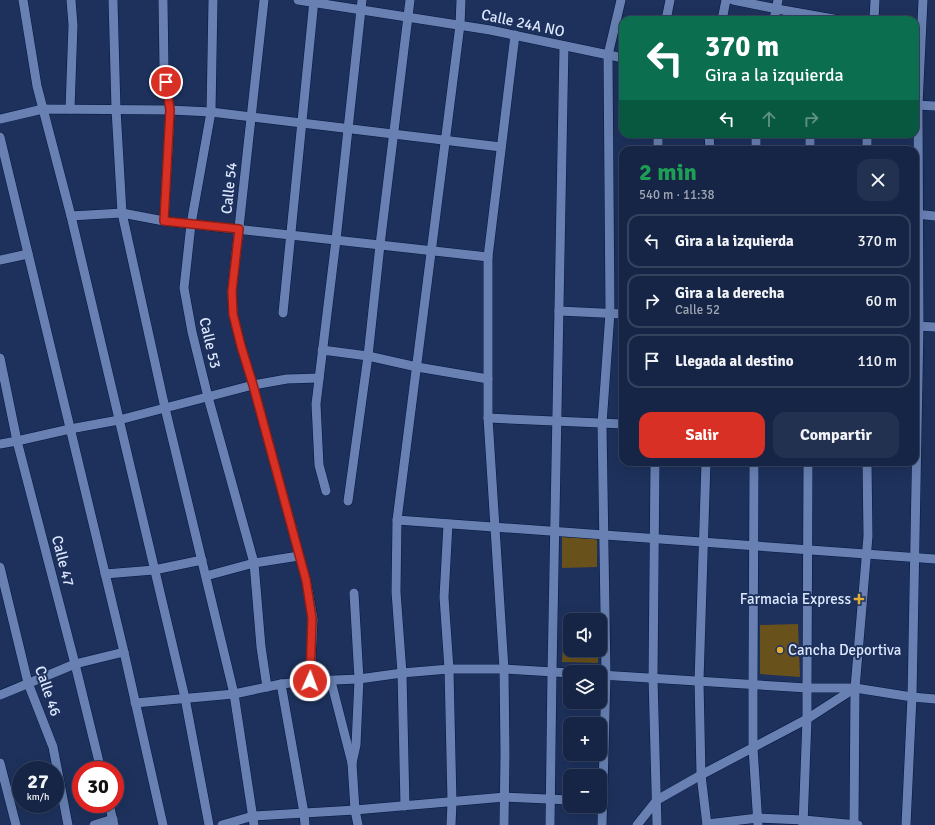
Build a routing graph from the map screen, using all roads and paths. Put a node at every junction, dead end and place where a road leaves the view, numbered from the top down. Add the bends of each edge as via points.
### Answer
1 (23, 0) edge
2 (71, 0) edge
3 (113, 0) edge
4 (163, 0) edge
5 (213, 0) edge
6 (264, 0) edge
7 (298, 0) edge
8 (362, 0) edge
9 (410, 0) edge
10 (461, 0) edge
11 (621, 0) edge
12 (670, 0) edge
13 (726, 0) edge
14 (733, 0) edge
15 (875, 0) edge
16 (923, 0) edge
17 (314, 2) edge
18 (778, 4) edge
19 (362, 10) junction
20 (667, 16) edge
21 (723, 16) edge
22 (775, 16) edge
23 (815, 16) edge
24 (874, 16) edge
25 (409, 18) junction
26 (460, 25) junction
27 (515, 35) junction
28 (564, 46) junction
29 (608, 55) junction
30 (619, 57) edge
31 (919, 70) edge
32 (919, 105) edge
33 (935, 106) edge
34 (43, 109) junction
35 (70, 109) junction
36 (116, 109) junction
37 (170, 110) junction
38 (211, 112) junction
39 (251, 117) junction
40 (0, 119) edge
41 (302, 123) junction
42 (348, 128) junction
43 (394, 134) junction
44 (0, 137) edge
45 (446, 140) junction
46 (501, 147) junction
47 (122, 214) junction
48 (919, 214) edge
49 (71, 216) junction
50 (935, 216) edge
51 (164, 221) junction
52 (191, 224) junction
53 (239, 229) junction
54 (291, 235) junction
55 (336, 240) junction
56 (380, 245) junction
57 (431, 251) junction
58 (28, 254) junction
59 (488, 257) junction
60 (0, 260) edge
61 (559, 311) junction
62 (283, 313) dead end
63 (610, 313) junction
64 (619, 314) edge
65 (919, 326) edge
66 (935, 327) edge
67 (322, 350) junction
68 (368, 356) junction
69 (0, 358) edge
70 (416, 367) junction
71 (319, 378) junction
72 (488, 379) junction
73 (253, 385) junction
74 (208, 397) junction
75 (165, 408) junction
76 (488, 418) junction
77 (119, 420) junction
78 (556, 422) junction
79 (602, 424) junction
80 (619, 424) edge
81 (70, 429) junction
82 (18, 441) junction
83 (0, 444) edge
84 (655, 466) edge
85 (706, 466) edge
86 (754, 466) edge
87 (808, 466) edge
88 (868, 466) edge
89 (916, 466) edge
90 (326, 491) dead end
91 (348, 501) dead end
92 (397, 520) junction
93 (448, 524) junction
94 (495, 527) junction
95 (554, 531) junction
96 (604, 535) junction
97 (654, 538) junction
98 (704, 542) junction
99 (754, 546) junction
100 (807, 550) junction
101 (867, 554) junction
102 (299, 556) junction
103 (915, 558) junction
104 (935, 559) edge
105 (202, 560) junction
106 (254, 563) junction
107 (0, 567) edge
108 (154, 570) junction
109 (105, 574) junction
110 (206, 576) junction
111 (354, 593) dead end
112 (124, 652) junction
113 (75, 664) junction
114 (603, 665) edge
115 (449, 669) junction
116 (504, 669) junction
117 (552, 672) junction
118 (402, 673) junction
119 (563, 673) edge
120 (607, 675) edge
121 (653, 678) junction
122 (359, 679) junction
123 (310, 681) junction
124 (331, 681) junction
125 (699, 681) junction
126 (28, 683) junction
127 (281, 684) junction
128 (753, 684) junction
129 (267, 687) junction
130 (807, 688) junction
131 (855, 688) junction
132 (234, 694) junction
133 (0, 695) edge
134 (912, 697) junction
135 (185, 698) junction
136 (935, 699) edge
137 (135, 703) junction
138 (602, 709) edge
139 (807, 719) junction
140 (753, 748) junction
141 (99, 761) edge
142 (0, 764) edge
143 (352, 764) junction
144 (602, 769) edge
145 (701, 775) junction
146 (505, 798) junction
147 (550, 799) junction
148 (563, 800) edge
149 (657, 800) junction
150 (452, 802) junction
151 (405, 806) junction
152 (355, 810) junction
153 (304, 813) junction
154 (602, 813) edge
155 (253, 821) edge
156 (113, 822) edge
157 (758, 822) edge
158 (804, 822) edge
159 (707, 824) edge
160 (16, 825) edge
161 (68, 825) edge
162 (94, 825) edge
163 (162, 825) edge
164 (209, 825) edge
165 (222, 825) edge
166 (305, 825) edge
167 (358, 825) edge
168 (451, 825) edge
169 (504, 825) edge
170 (550, 825) edge
171 (602, 825) edge
172 (637, 825) edge
173 (657, 825) edge
174 (854, 825) edge
175 (858, 825) edge
176 (906, 825) edge

1 - 34 street
2 - 35 street via 73,25
3 - 36 street
4 - 37 street via 164,68
5 - 38 street, Calle 53
6 - 39 street, Calle 54
7 - 17 street, Calle 24A NO
8 - 19 street
9 - 25 street
10 - 26 street
11 - 29 street
12 - 20 street
13 - 21 street
14 - 18 street
15 - 24 street
16 - 31 street
17 - 19 street, Calle 24A NO
17 - 41 street
18 - 22 street
18 - 23 street
19 - 25 street, Calle 24A NO
19 - 42 street
25 - 26 street, Calle 24A NO
25 - 43 street
26 - 27 street, Calle 24A NO
26 - 45 street
27 - 28 street, Calle 24A NO
27 - 46 street
28 - 29 street, Calle 24A NO
28 - 61 street
29 - 30 street, Calle 24A NO
29 - 63 street
32 - 33 street
34 - 35 street
34 - 40 street
34 - 49 street
35 - 36 street
36 - 37 street
36 - 47 street
37 - 38 street
37 - 51 street
38 - 39 street
38 - 52 street, Calle 53
39 - 41 street
39 - 53 street, Calle 54
41 - 42 street
41 - 54 street
42 - 43 street
42 - 55 street
43 - 45 street
43 - 56 street
44 - 58 street
45 - 46 street
45 - 57 street
46 - 59 street
47 - 49 street
47 - 51 street
47 - 75 street
48 - 50 street
49 - 77 street
51 - 52 street
52 - 53 street
52 - 74 street, Calle 53 via 184,288
53 - 54 street
53 - 73 street, Calle 54 via 232,291 233,314
54 - 55 street
54 - 62 street
55 - 56 street
55 - 67 street
56 - 57 street
56 - 68 street
57 - 59 street
57 - 70 street
58 - 60 street
58 - 81 street
59 - 72 street
61 - 63 street
61 - 78 street
63 - 64 street
63 - 79 street
65 - 66 street
67 - 68 street
67 - 71 street
68 - 70 street
68 - 91 street
69 - 82 street, Calle 47
70 - 72 street
70 - 92 street
71 - 73 street via 287,379
71 - 90 street via 316,404 319,465
72 - 76 street
73 - 74 street
73 - 102 street, Calle 54
74 - 75 street
74 - 106 street, Calle 53
75 - 77 street
75 - 105 street
76 - 78 street
76 - 94 street
77 - 81 street
77 - 108 street
78 - 79 street
78 - 95 street
79 - 80 street
79 - 96 street
81 - 82 street
81 - 109 street
82 - 83 street
82 - 113 street, Calle 47
84 - 97 street
85 - 98 street
86 - 99 street
87 - 100 street
88 - 101 street
89 - 103 street
92 - 93 street
92 - 118 street via 396,592
93 - 94 street
93 - 115 street via 444,597
94 - 95 street
94 - 116 street
95 - 96 street
95 - 117 street
96 - 97 street
96 - 114 street
97 - 98 street
97 - 121 street
98 - 99 street
98 - 125 street
99 - 100 street
99 - 128 street
100 - 101 street
100 - 130 street
101 - 103 street
101 - 131 street
102 - 106 street
102 - 123 street, Calle 54 via 312,618
103 - 104 street
103 - 134 street
105 - 108 street
105 - 110 street
106 - 110 street
106 - 129 street, Calle 53
107 - 126 street, Calle 46
108 - 109 street
108 - 135 street
109 - 112 street
110 - 132 street
111 - 122 street
112 - 113 street
112 - 137 street
113 - 126 street
113 - 141 street, Calle 47
115 - 116 street
115 - 118 street
115 - 150 street
116 - 117 street
116 - 146 street
117 - 119 street
117 - 147 street
118 - 122 street
118 - 151 street
120 - 121 street
121 - 125 street
121 - 149 street
122 - 124 street
122 - 143 street via 356,745
123 - 124 street
123 - 127 street
124 - 143 street
125 - 128 street
125 - 145 street
126 - 133 street
126 - 161 street, Calle 46 via 54,747
127 - 129 street
127 - 153 street
128 - 130 street
128 - 140 street
129 - 132 street
130 - 131 street
130 - 139 street
131 - 134 street
131 - 139 street
131 - 174 street
132 - 135 street
132 - 155 street
134 - 136 street
134 - 176 street
135 - 137 street
135 - 164 street
137 - 163 street
138 - 144 street
139 - 140 street
139 - 158 street
140 - 145 street
140 - 157 street
142 - 160 street
143 - 152 street
145 - 149 street
145 - 159 street
146 - 147 street
146 - 150 street
146 - 169 street
147 - 148 street
147 - 170 street
149 - 172 street
149 - 173 street
150 - 151 street
150 - 168 street
151 - 152 street
152 - 153 street
152 - 167 street
153 - 155 street
153 - 166 street
154 - 171 street
155 - 165 street
156 - 162 street
157 - 158 street
157 - 159 street
158 - 174 street
174 - 175 street

